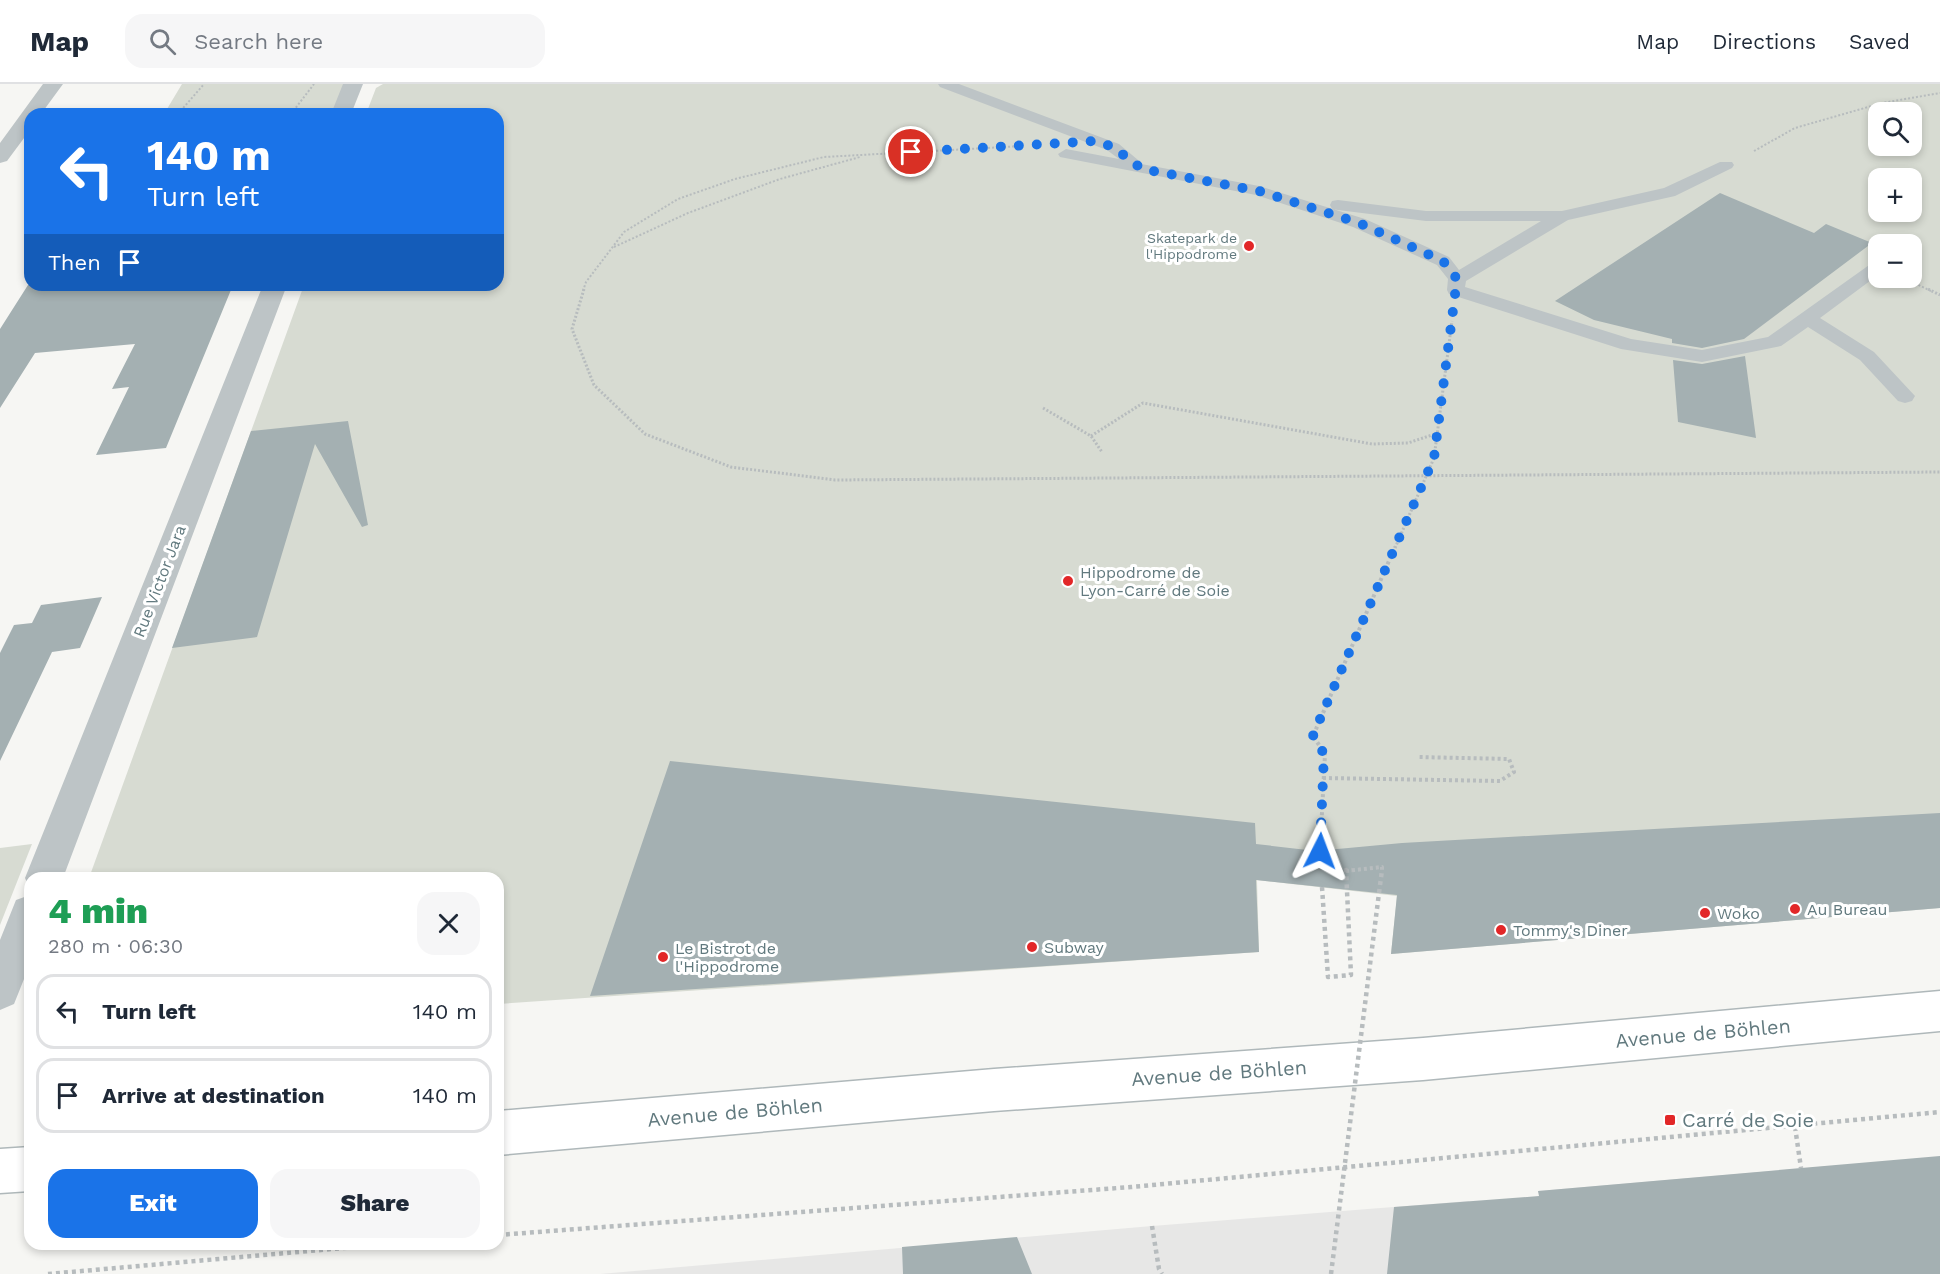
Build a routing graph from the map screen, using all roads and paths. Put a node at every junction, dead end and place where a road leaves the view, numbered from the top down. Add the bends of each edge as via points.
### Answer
1 (53, 84) edge
2 (204, 84) edge
3 (314, 84) edge
4 (353, 84) edge
5 (945, 84) edge
6 (1940, 93) edge
7 (36, 108) edge
8 (183, 108) edge
9 (296, 108) edge
10 (343, 108) edge
11 (24, 124) edge
12 (1028, 146) dead end
13 (1066, 154) dead end
14 (869, 155) junction
15 (0, 157) edge
16 (1726, 165) joint
17 (1142, 169) junction
18 (1283, 199) junction
19 (1562, 216) junction
20 (611, 248) junction
21 (1868, 274) edge
22 (1457, 285) junction
23 (1922, 286) edge
24 (272, 291) edge
25 (1940, 295) edge
26 (1807, 318) junction
27 (1905, 396) dead end
28 (1043, 408) dead end
29 (1438, 433) junction
30 (1091, 436) junction
31 (1102, 452) dead end
32 (1940, 472) edge
33 (1427, 475) junction
34 (1417, 757) dead end
35 (1323, 778) junction
36 (1320, 851) dead end
37 (46, 872) edge
38 (1322, 887) dead end
39 (24, 928) edge
40 (0, 990) edge
41 (1940, 1011) edge
42 (1940, 1112) edge
43 (1795, 1127) junction
44 (504, 1132) edge
45 (1802, 1168) dead end
46 (24, 1169) edge
47 (0, 1171) edge
48 (1152, 1226) dead end
49 (504, 1235) edge
50 (321, 1250) edge
51 (48, 1274) edge
52 (1162, 1274) edge
53 (1331, 1274) edge

1 - 7 street
2 - 8 path
3 - 9 path
4 - 10 street
5 - 17 lane via 1113,147
6 - 16 path via 1882,103 1795,128
11 - 15 street
12 - 14 path
13 - 17 lane
14 - 20 path via 780,179 688,213
14 - 20 path via 824,157 697,192 624,232
16 - 19 lane via 1669,192
17 - 18 lane
18 - 19 lane via 1426,216
18 - 22 lane via 1359,223 1443,261
19 - 22 lane
20 - 33 path via 586,282 572,329 594,385 645,434 731,467 835,480
21 - 26 lane
22 - 26 lane via 1628,345 1702,356 1774,342
22 - 29 path
23 - 25 path
24 - 37 street, Rue Victor Jara
26 - 27 lane via 1867,357
28 - 30 path
29 - 30 path via 1408,443 1372,444 1143,403
29 - 33 path
30 - 31 path
32 - 33 path
33 - 35 path via 1313,735 1324,754
34 - 35 path via 1509,759 1514,772 1500,781
35 - 36 path
38 - 53 path, bridge via 1328,977 1351,975 1346,870 1382,867
39 - 40 street
41 - 44 main road, Avenue de Böhlen via 1423,1059 994,1090
42 - 43 path
43 - 45 path
43 - 49 path via 1131,1187
46 - 47 main road
48 - 52 path
50 - 51 path

